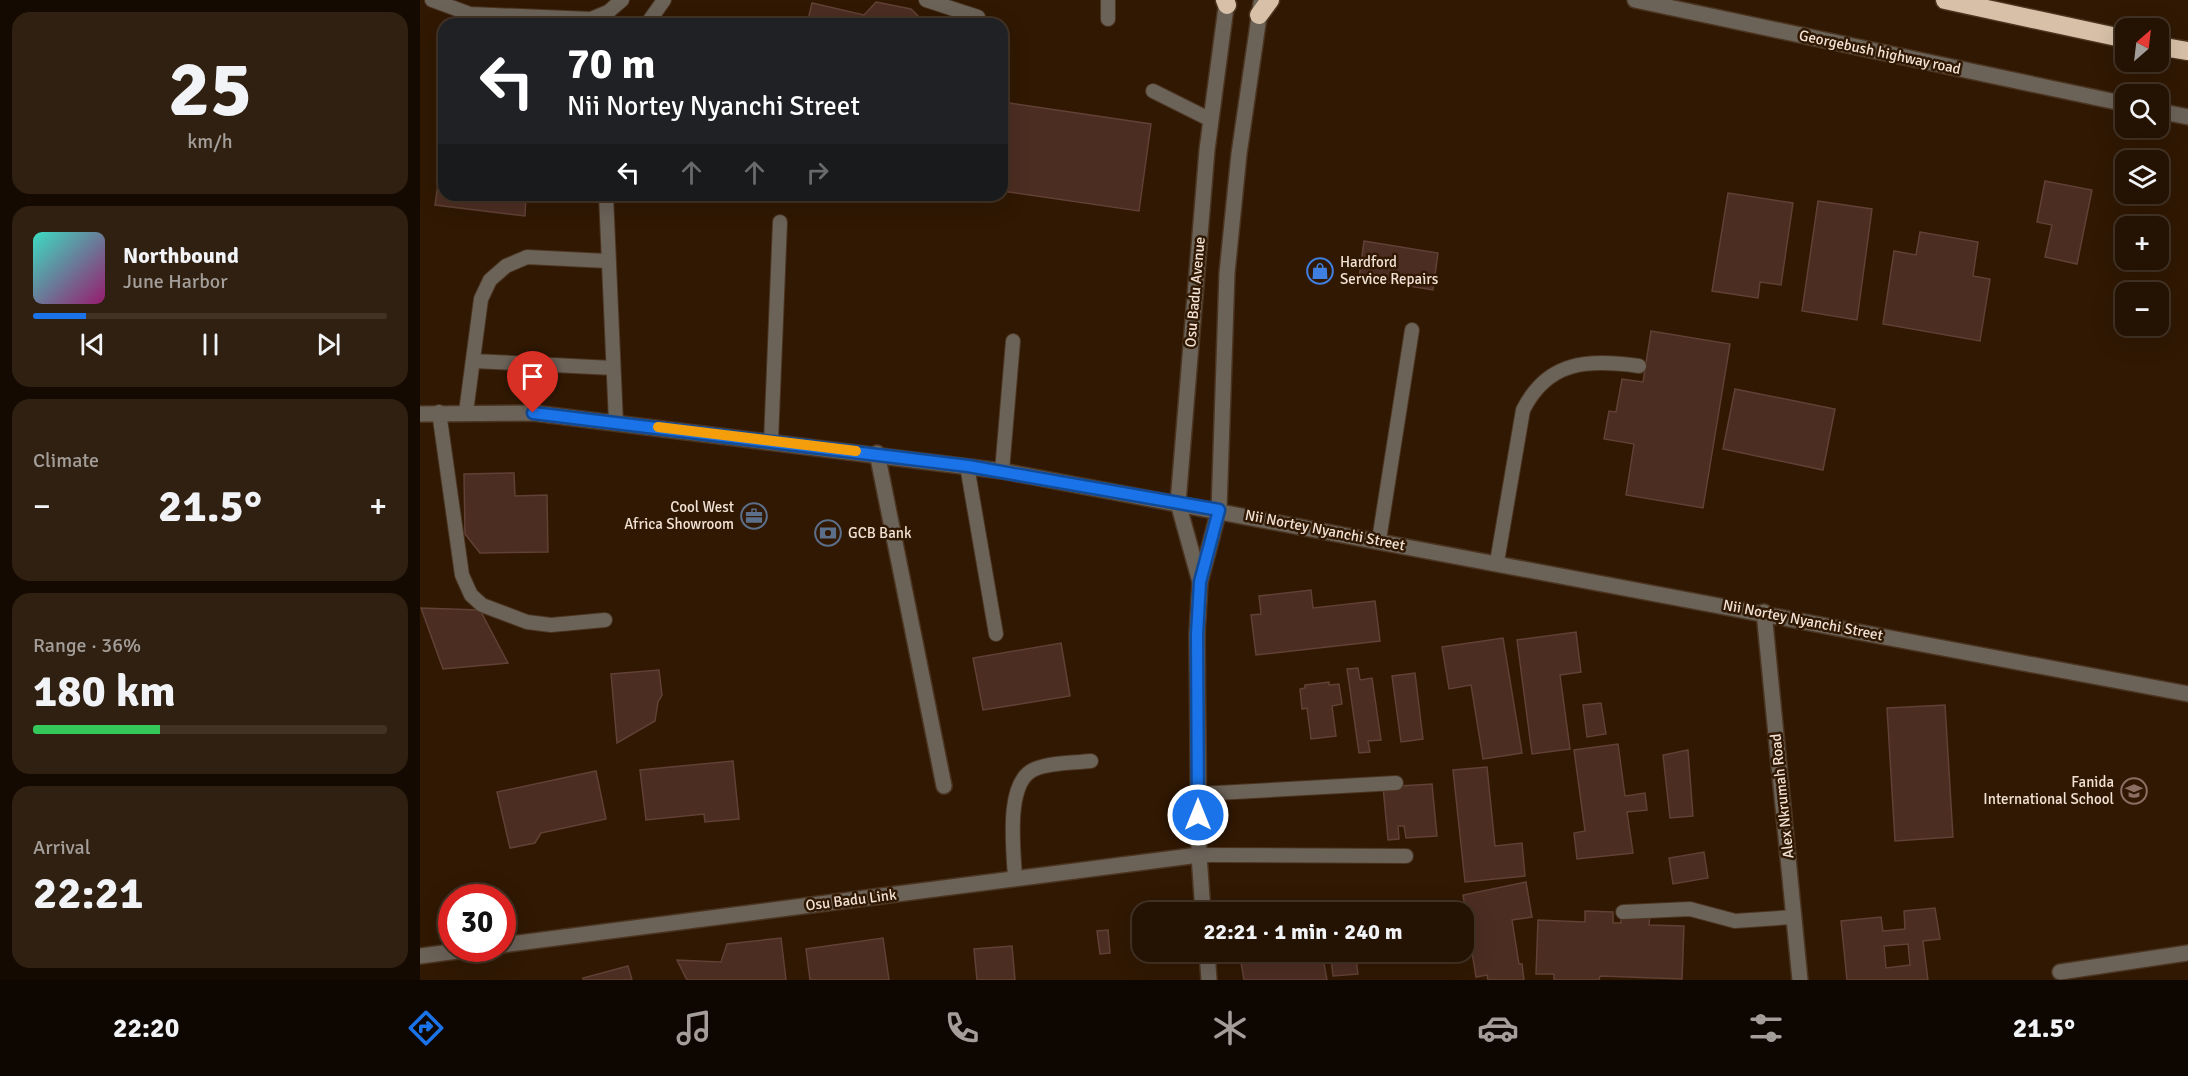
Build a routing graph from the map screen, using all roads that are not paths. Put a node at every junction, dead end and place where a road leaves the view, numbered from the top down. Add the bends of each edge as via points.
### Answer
1 (432, 0) edge
2 (622, 0) edge
3 (664, 0) edge
4 (926, 0) edge
5 (1108, 0) edge
6 (1270, 0) edge
7 (1635, 0) edge
8 (1945, 0) edge
9 (1226, 2) edge
10 (1260, 8) edge
11 (978, 17) dead end
12 (567, 18) edge
13 (593, 18) edge
14 (651, 18) edge
15 (1108, 19) dead end
16 (2115, 37) edge
17 (2169, 48) edge
18 (2188, 51) edge
19 (1153, 90) dead end
20 (2115, 102) edge
21 (2169, 113) edge
22 (2188, 117) edge
23 (1211, 120) junction
24 (606, 201) edge
25 (780, 222) dead end
26 (607, 261) junction
27 (1412, 330) dead end
28 (1013, 340) dead end
29 (473, 361) junction
30 (1639, 366) dead end
31 (613, 368) junction
32 (439, 412) junction
33 (466, 412) junction
34 (420, 414) edge
35 (616, 423) junction
36 (771, 441) junction
37 (877, 453) junction
38 (968, 466) junction
39 (1002, 471) junction
40 (1178, 503) junction
41 (1219, 510) junction
42 (1379, 540) junction
43 (1497, 562) junction
44 (1200, 582) junction
45 (1764, 612) junction
46 (605, 620) dead end
47 (996, 634) dead end
48 (2188, 694) edge
49 (1091, 761) dead end
50 (1396, 783) dead end
51 (944, 786) dead end
52 (1198, 794) junction
53 (1199, 855) junction
54 (1406, 856) dead end
55 (1015, 879) junction
56 (1202, 902) edge
57 (1623, 912) dead end
58 (1794, 917) junction
59 (516, 943) edge
60 (2188, 953) edge
61 (438, 954) edge
62 (420, 956) edge
63 (1208, 962) edge
64 (2060, 972) dead end
65 (1209, 980) edge
66 (1800, 980) edge

1 - 12 lane via 470,14
2 - 13 lane
3 - 14 lane
4 - 11 lane
5 - 15 lane
6 - 10 highway
7 - 20 street, Georgebush highway road
8 - 16 highway
9 - 23 street, Osu Badu Avenue
10 - 41 street, Osu Badu Avenue via 1227,273
17 - 18 highway
19 - 23 lane
21 - 22 street
23 - 40 street, Osu Badu Avenue
24 - 26 lane
25 - 36 lane
26 - 29 lane via 527,257 506,266 490,280 481,299
26 - 31 lane
27 - 42 lane
28 - 39 lane
29 - 31 lane
29 - 33 lane
30 - 43 lane via 1608,362 1573,364 1531,395 1523,410
31 - 35 lane
32 - 33 street, Nii Nortey Nyanchi Street
32 - 34 street, Nii Nortey Nyanchi Street
32 - 46 lane via 462,575 471,595 482,605 527,622 551,625
33 - 35 street, Nii Nortey Nyanchi Street via 533,413
35 - 36 street, Nii Nortey Nyanchi Street
36 - 37 street, Nii Nortey Nyanchi Street
37 - 38 street, Nii Nortey Nyanchi Street
37 - 51 street
38 - 39 street, Nii Nortey Nyanchi Street
38 - 47 lane
39 - 40 street, Nii Nortey Nyanchi Street
40 - 41 street, Nii Nortey Nyanchi Street
40 - 44 street, Osu Badu Avenue
41 - 42 street, Nii Nortey Nyanchi Street
41 - 44 street, Osu Badu Avenue
42 - 43 street, Nii Nortey Nyanchi Street
43 - 45 street, Nii Nortey Nyanchi Street
44 - 52 street, Osu Badu Avenue
45 - 48 street, Nii Nortey Nyanchi Street
45 - 58 street, Alex Nkrumah Road
49 - 55 lane via 1034,769 1024,777 1014,803
50 - 52 lane
52 - 53 street, Osu Badu Avenue
53 - 54 lane
53 - 55 street, Osu Badu Link
53 - 56 street, Osu Badu Avenue
55 - 59 street, Osu Badu Link
57 - 58 lane via 1690,909 1735,921
58 - 66 street, Alex Nkrumah Road
60 - 64 street
61 - 62 street
63 - 65 street

